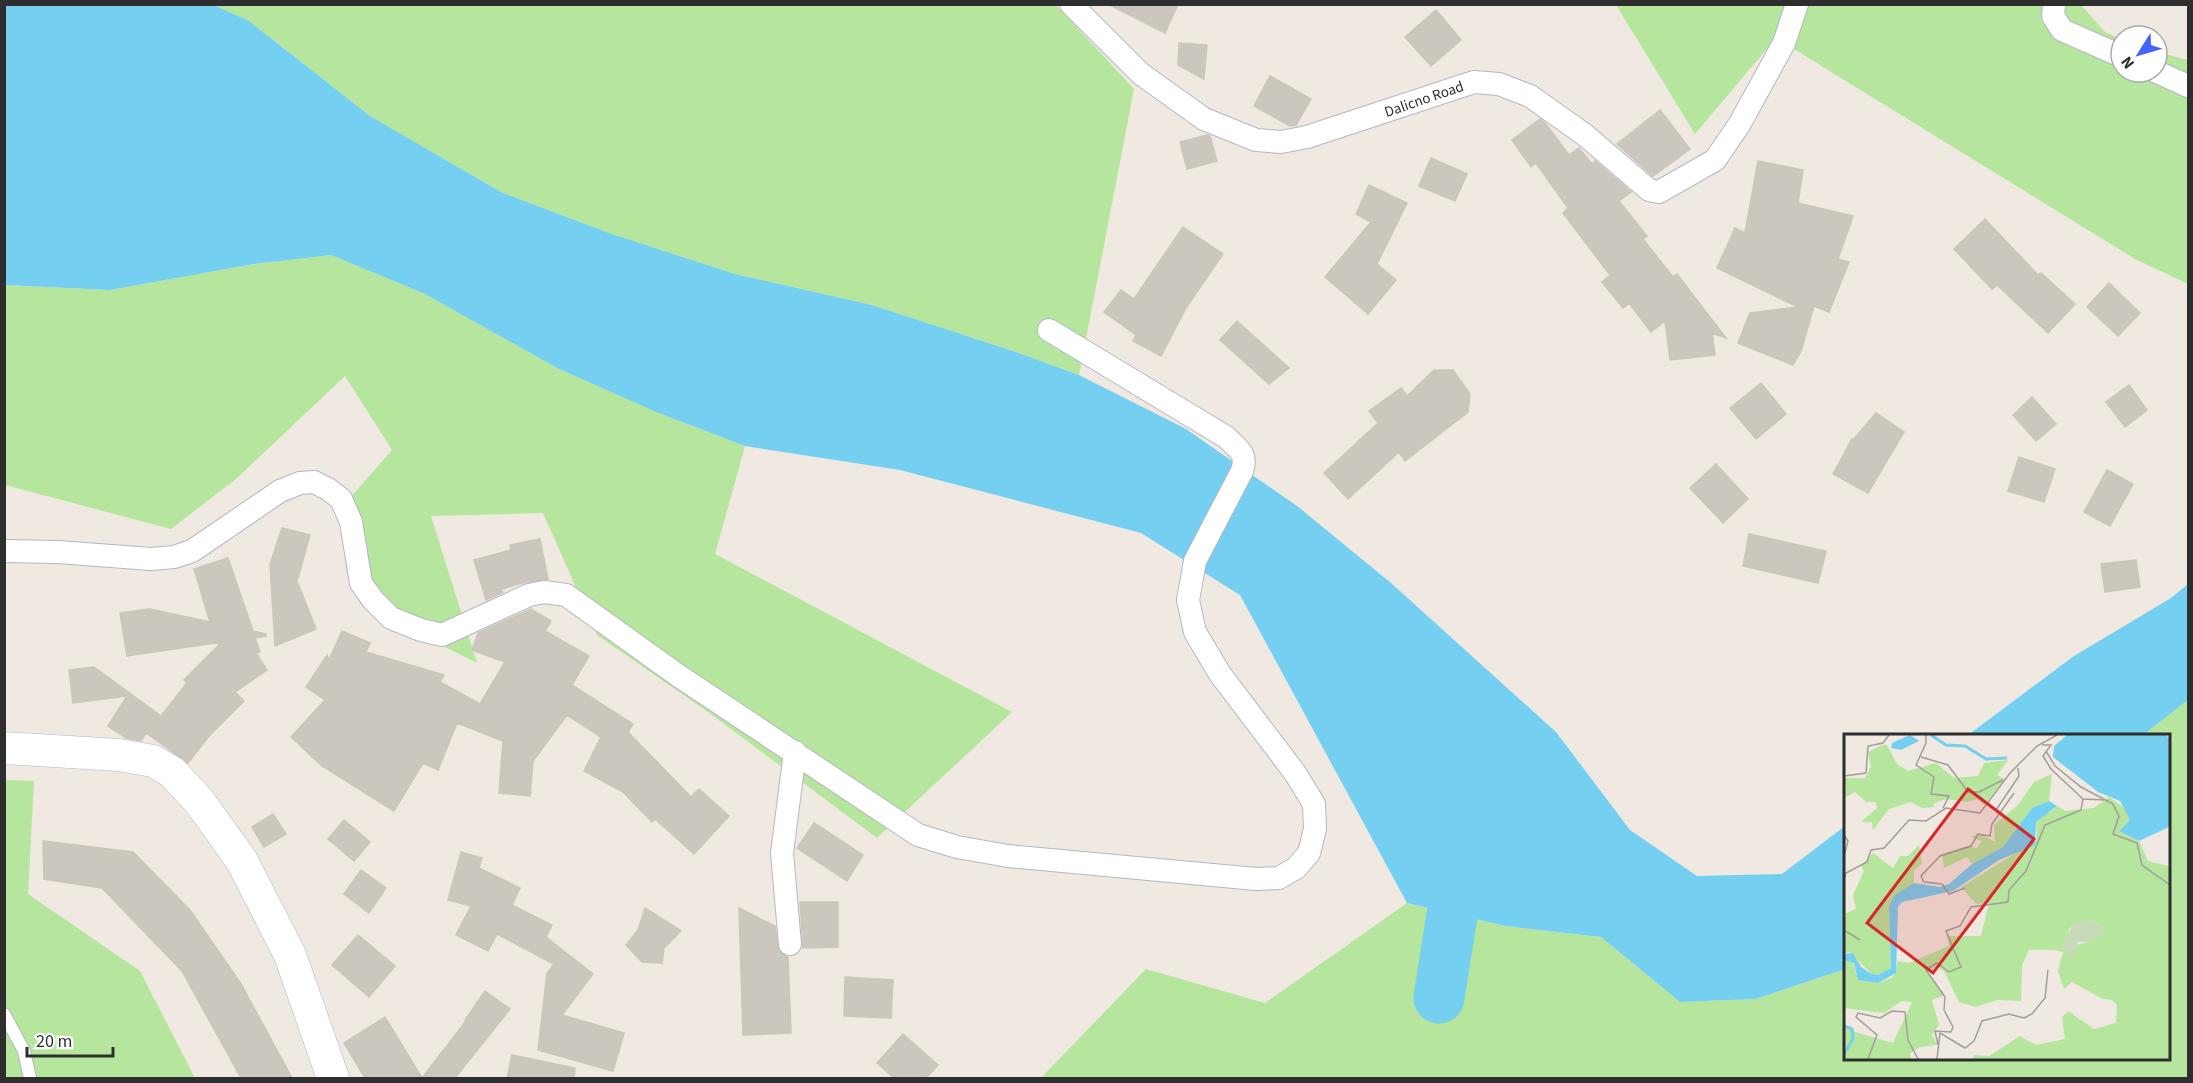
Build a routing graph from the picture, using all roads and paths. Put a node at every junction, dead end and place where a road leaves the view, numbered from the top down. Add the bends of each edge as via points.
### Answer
1 (1071, 4) edge
2 (1797, 4) edge
3 (2054, 4) edge
4 (2109, 51) edge
5 (2169, 77) edge
6 (2188, 86) edge
7 (1049, 330) dead end
8 (4, 551) edge
9 (4, 748) edge
10 (795, 752) junction
11 (790, 944) dead end
12 (4, 1014) edge
13 (30, 1078) edge
14 (333, 1078) edge

1 - 2 street, Dalicno Road via 1141,74 1204,119 1256,140 1281,142 1307,137 1474,82 1498,84 1530,96 1585,135 1648,190 1659,192 1715,160 1784,43
3 - 4 street via 2053,16 2062,30
5 - 6 street
7 - 10 street via 1226,437 1242,453 1242,471 1195,561 1188,600 1195,632 1220,674 1314,804 1315,829 1309,853 1296,868 1279,878 1256,879 1008,856 957,847 918,835
8 - 10 street via 174,557 192,551 280,490 314,482 341,499 351,522 361,583 391,618 442,635 529,595 566,595
9 - 14 main road via 119,755 153,761 172,772 199,801 242,861 290,955
10 - 11 street via 783,853
12 - 13 lane via 24,1051

